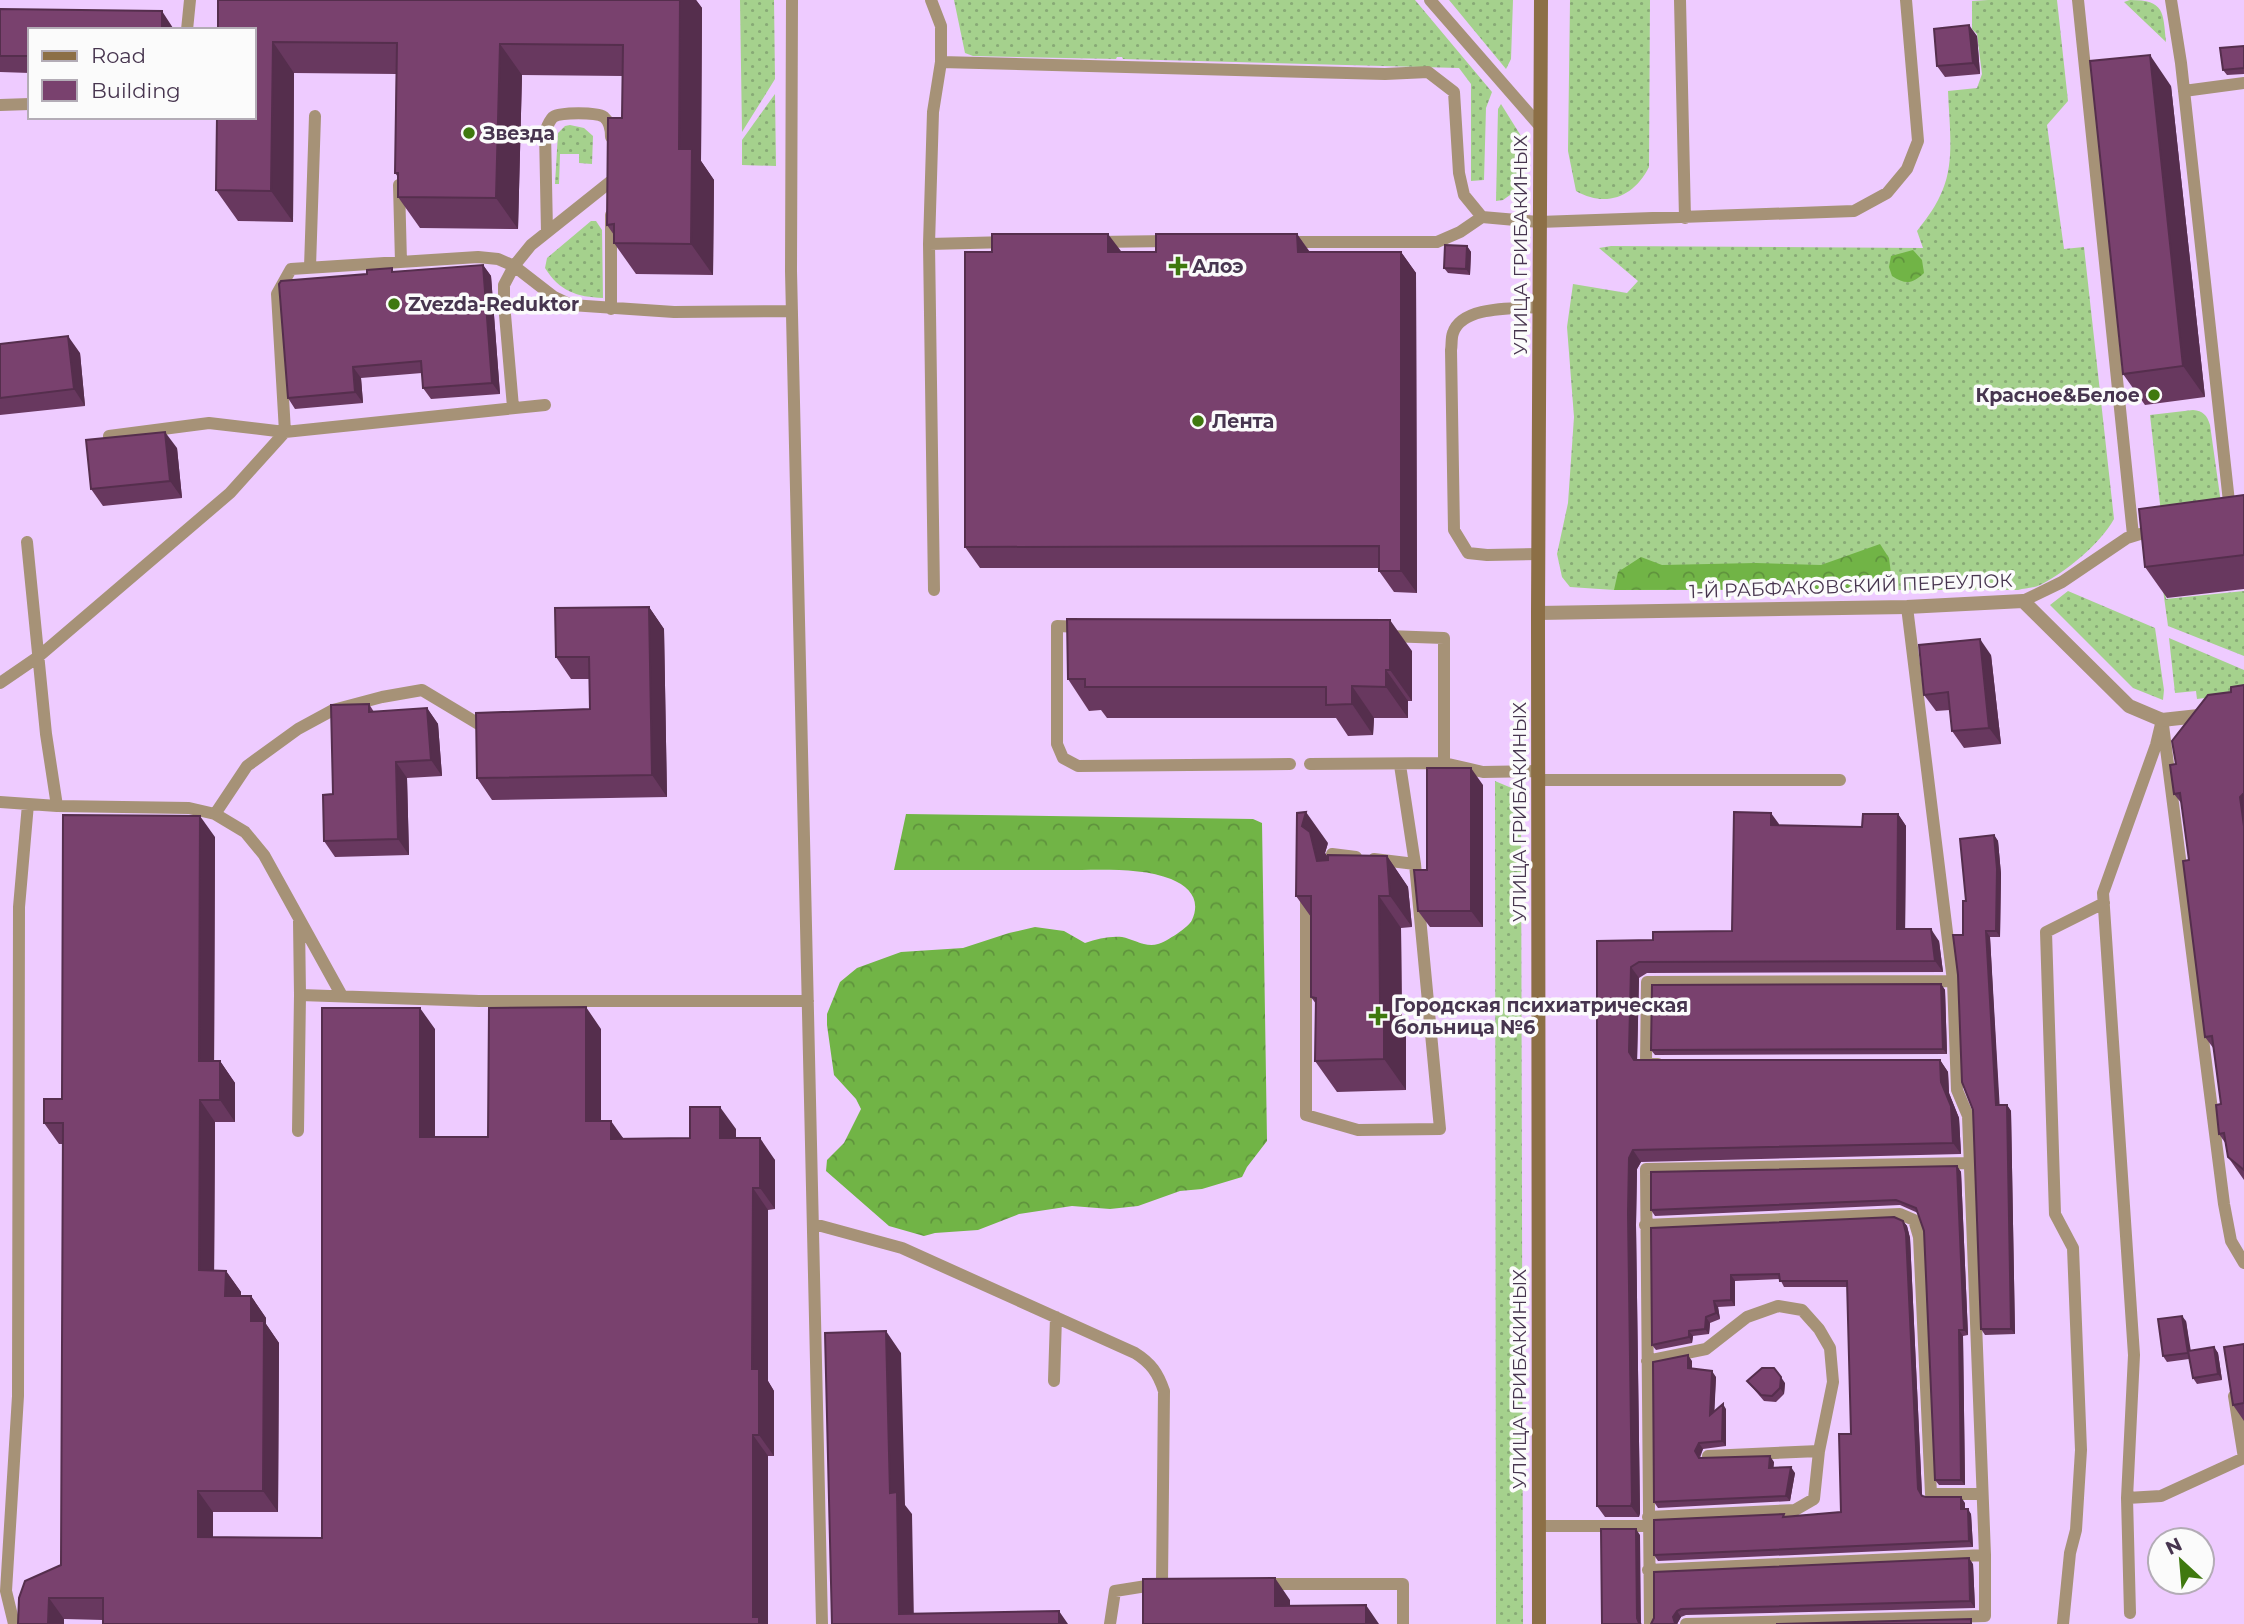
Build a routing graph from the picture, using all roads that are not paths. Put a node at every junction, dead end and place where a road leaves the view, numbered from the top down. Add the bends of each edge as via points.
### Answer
1 (190, 0) edge
2 (792, 0) edge
3 (931, 0) edge
4 (1430, 0) edge
5 (1541, 0) edge
6 (1681, 0) edge
7 (1906, 0) edge
8 (2078, 0) edge
9 (2171, 0) edge
10 (187, 28) edge
11 (941, 62) junction
12 (2244, 83) edge
13 (2184, 92) junction
14 (28, 104) edge
15 (0, 105) edge
16 (315, 116) dead end
17 (1539, 125) junction
18 (611, 146) edge
19 (399, 174) edge
20 (1482, 217) junction
21 (1685, 218) junction
22 (1539, 222) junction
23 (547, 232) junction
24 (1179, 241) edge
25 (1025, 242) edge
26 (1084, 242) edge
27 (1274, 242) edge
28 (929, 244) junction
29 (401, 262) junction
30 (514, 266) junction
31 (310, 267) junction
32 (1539, 306) junction
33 (611, 309) junction
34 (792, 311) junction
35 (545, 405) dead end
36 (513, 407) junction
37 (285, 432) junction
38 (109, 436) edge
39 (2231, 521) edge
40 (2151, 533) edge
41 (2133, 535) junction
42 (27, 542) dead end
43 (1539, 554) junction
44 (934, 590) dead end
45 (2023, 601) junction
46 (1907, 607) junction
47 (1538, 613) junction
48 (1098, 627) edge
49 (1375, 636) edge
50 (38, 657) junction
51 (0, 684) edge
52 (2244, 711) edge
53 (2162, 720) junction
54 (496, 725) edge
55 (1444, 763) junction
56 (1290, 764) dead end
57 (1310, 764) dead end
58 (1400, 765) junction
59 (1539, 775) junction
60 (1840, 780) dead end
61 (0, 802) edge
62 (28, 804) junction
63 (57, 806) junction
64 (215, 814) junction
65 (1332, 854) edge
66 (1415, 864) junction
67 (1306, 878) edge
68 (2104, 903) junction
69 (299, 918) junction
70 (1953, 981) junction
71 (300, 995) junction
72 (342, 996) junction
73 (808, 1001) junction
74 (1673, 1063) edge
75 (298, 1131) dead end
76 (1970, 1163) junction
77 (814, 1224) junction
78 (1645, 1225) junction
79 (2244, 1263) edge
80 (1056, 1317) junction
81 (1647, 1361) junction
82 (2231, 1377) edge
83 (1054, 1381) dead end
84 (1819, 1451) junction
85 (1707, 1456) edge
86 (2244, 1458) edge
87 (1982, 1494) junction
88 (2127, 1498) junction
89 (1648, 1521) junction
90 (1539, 1526) junction
91 (1985, 1555) junction
92 (1648, 1570) junction
93 (1256, 1583) edge
94 (2130, 1613) dead end
95 (15, 1624) edge
96 (822, 1624) edge
97 (1110, 1624) edge
98 (1403, 1624) edge
99 (1539, 1624) edge
100 (1650, 1624) edge
101 (1686, 1624) edge
102 (2063, 1624) edge

1 - 10 lane
2 - 34 lane
3 - 11 lane via 941,26
4 - 17 lane
5 - 17 street, УЛИЦА ГРИБАКИНЫХ
6 - 21 lane
7 - 21 lane via 1919,141 1907,169 1887,193 1854,211
8 - 41 lane
9 - 13 lane
11 - 20 lane via 1428,72 1454,93 1459,173 1464,195
11 - 28 lane via 933,112
12 - 13 lane
13 - 39 lane
14 - 15 lane
16 - 31 lane
17 - 22 street, УЛИЦА ГРИБАКИНЫХ
18 - 23 lane via 610,124 604,117 553,117 545,132
19 - 29 lane
20 - 22 lane
20 - 27 lane via 1437,242
21 - 22 lane
22 - 32 street, УЛИЦА ГРИБАКИНЫХ
23 - 30 lane
23 - 33 lane via 610,176
24 - 26 lane
25 - 28 lane
28 - 44 lane
29 - 30 lane via 478,257
29 - 31 lane
30 - 33 lane via 571,305
30 - 36 lane via 504,285 503,303
31 - 37 lane via 291,269 276,294
32 - 43 street, УЛИЦА ГРИБАКИНЫХ
32 - 43 lane via 1465,317 1453,332 1451,350 1454,530 1468,553
33 - 34 lane
34 - 73 lane
35 - 36 lane
36 - 37 lane
37 - 38 lane via 209,422
37 - 50 lane via 230,493
40 - 41 lane
41 - 45 lane via 2062,582
42 - 50 lane
43 - 47 street, УЛИЦА ГРИБАКИНЫХ
45 - 46 street, 1-Й РАБФАКОВСКИЙ ПЕРЕУЛОК
45 - 53 street, 1-Й РАБФАКОВСКИЙ ПЕРЕУЛОК via 2129,706
46 - 47 street, 1-Й РАБФАКОВСКИЙ ПЕРЕУЛОК
46 - 70 lane
47 - 59 street, УЛИЦА ГРИБАКИНЫХ
48 - 56 lane via 1056,626 1057,744 1063,758 1078,766
49 - 55 lane via 1444,638
50 - 51 lane
50 - 63 lane
52 - 53 street, 1-Й РАБФАКОВСКИЙ ПЕРЕУЛОК
53 - 68 lane via 2109,873
53 - 79 lane via 2224,1204 2231,1241
54 - 64 lane via 482,726 422,690 333,710 247,766
55 - 58 lane
55 - 59 lane via 1483,772
57 - 58 lane
58 - 66 lane
59 - 60 lane
59 - 90 street, УЛИЦА ГРИБАКИНЫХ
61 - 62 lane
62 - 63 lane
62 - 95 lane via 19,907 18,1396 6,1591
63 - 64 lane via 189,808
64 - 69 lane via 245,832 264,855
65 - 66 lane
66 - 67 lane via 1440,1129 1358,1130 1306,1115
68 - 88 lane via 2134,1355
68 - 102 lane via 2046,932 2055,1214 2073,1248 2081,1450
69 - 71 lane
69 - 72 lane
70 - 74 lane via 1647,982 1646,1063
70 - 76 lane via 1948,1063 1968,1116
71 - 72 lane
71 - 75 lane
72 - 73 lane via 479,1001
73 - 77 lane
76 - 78 lane via 1646,1169
76 - 87 lane
77 - 80 lane via 902,1248
77 - 96 lane
78 - 81 lane
78 - 87 lane via 1900,1214 1914,1220 1919,1237 1931,1494
80 - 83 lane
80 - 97 lane via 1149,1361 1164,1391 1169,1583 1115,1591
81 - 84 lane via 1706,1349 1746,1317 1778,1306 1802,1310 1830,1348 1833,1382
81 - 89 lane
82 - 86 lane
84 - 85 lane
84 - 89 lane via 1814,1499 1795,1510
86 - 88 lane via 2161,1496
87 - 91 lane
88 - 94 lane
89 - 90 lane
89 - 92 lane
90 - 99 street, УЛИЦА ГРИБАКИНЫХ
91 - 92 lane
91 - 101 lane via 1985,1616
92 - 100 lane
93 - 98 lane via 1403,1584

